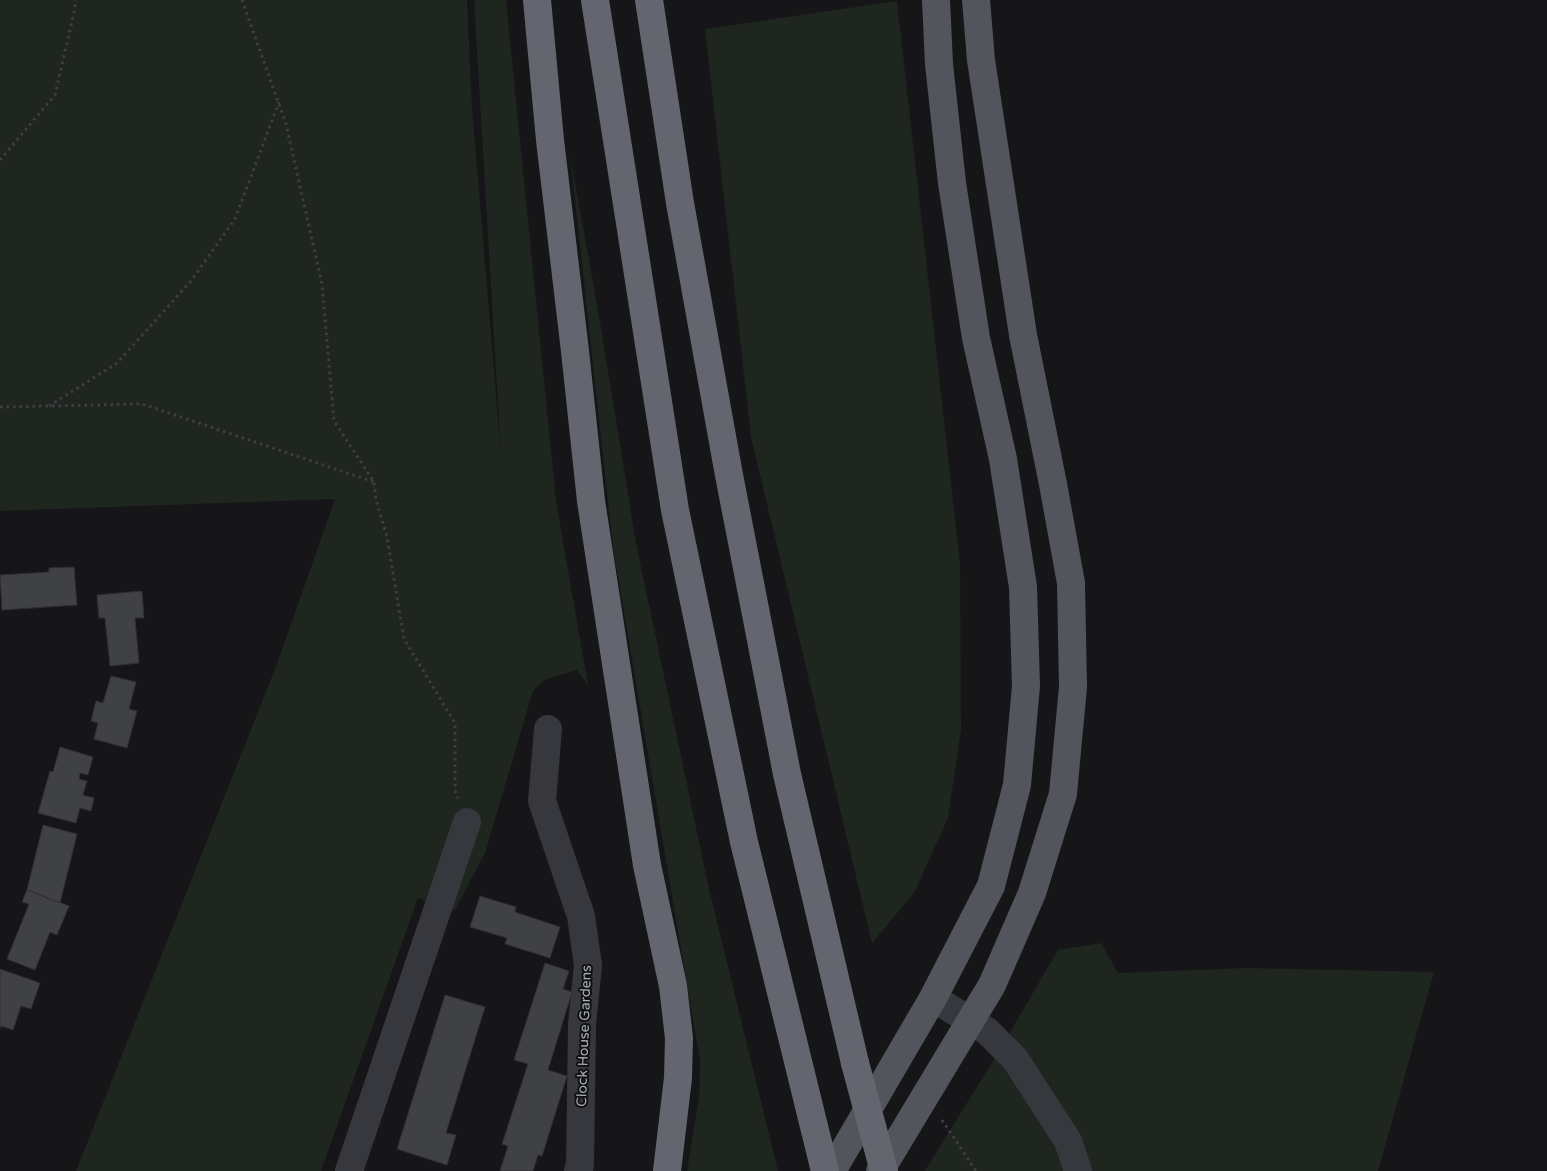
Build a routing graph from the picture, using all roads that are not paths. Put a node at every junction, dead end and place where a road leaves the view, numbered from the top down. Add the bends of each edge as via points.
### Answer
1 (537, 0) edge
2 (595, 0) edge
3 (649, 0) edge
4 (936, 0) edge
5 (976, 0) edge
6 (548, 729) dead end
7 (467, 822) road end
8 (933, 998) junction
9 (972, 1020) junction
10 (349, 1171) edge
11 (578, 1171) edge
12 (667, 1171) edge
13 (825, 1171) edge
14 (832, 1171) edge
15 (880, 1171) edge
16 (884, 1171) edge
17 (1078, 1171) edge

1 - 12 highway via 590,501 647,865 672,986 679,1038 678,1078
2 - 13 highway via 675,510 744,842
3 - 16 highway, bridge via 680,204 728,475 787,774 855,1063
4 - 8 main road via 939,64 952,183 976,338 1003,459 1023,587 1026,686 1017,785 991,886
5 - 9 main road via 981,60 1023,335 1071,583 1074,687 1060,803 1032,894 992,986
6 - 11 street, Clock House Gardens via 542,801 582,916 588,966 582,1024
7 - 10 street
8 - 9 street
8 - 14 main road
9 - 15 main road
9 - 17 street via 1016,1059 1068,1141

